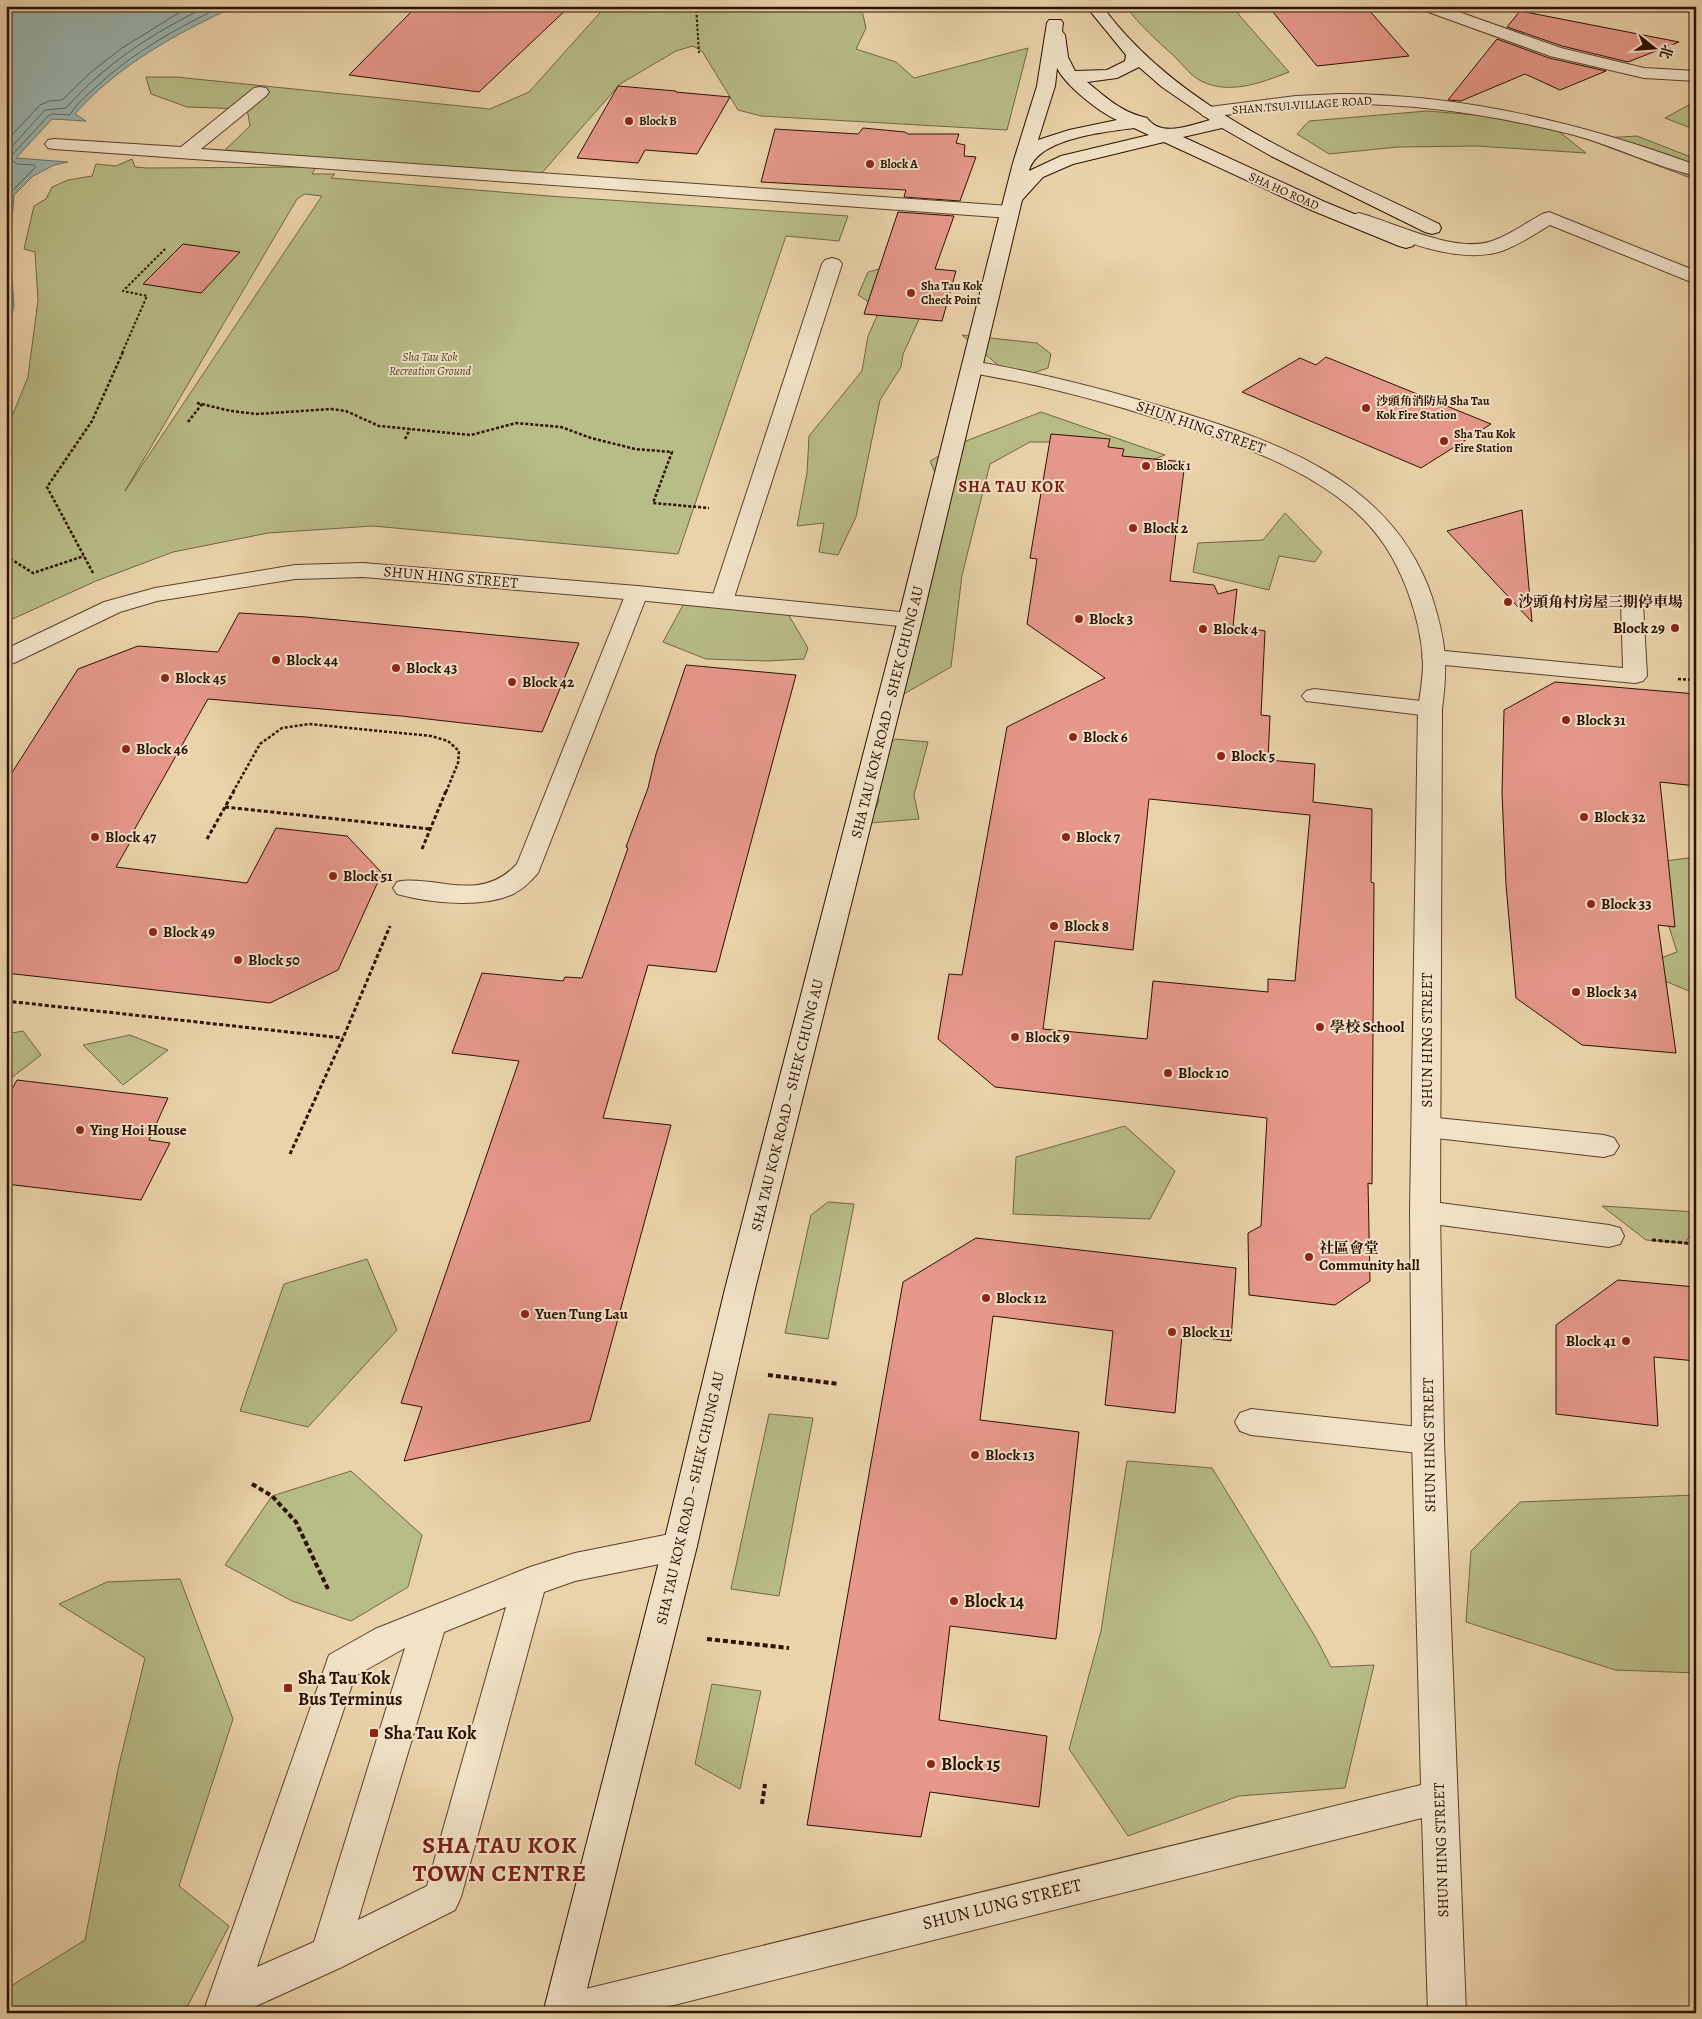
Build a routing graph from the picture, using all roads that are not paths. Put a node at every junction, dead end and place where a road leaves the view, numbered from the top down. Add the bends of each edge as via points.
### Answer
1 (1094, 6) edge
2 (1426, 6) edge
3 (1054, 15) edge
4 (1134, 54) junction
5 (1069, 75) junction
6 (1696, 76) edge
7 (260, 92) dead end
8 (1216, 117) junction
9 (1136, 123) junction
10 (1166, 124) junction
11 (54, 144) dead end
12 (185, 153) junction
13 (1022, 163) junction
14 (1696, 171) edge
15 (1012, 205) junction
16 (1318, 206) junction
17 (1509, 240) junction
18 (1406, 242) dead end
19 (832, 264) dead end
20 (1696, 278) edge
21 (972, 367) junction
22 (637, 593) junction
23 (722, 601) junction
24 (1632, 603) dead end
25 (910, 620) junction
26 (1434, 657) junction
27 (6, 658) edge
28 (1314, 696) dead end
29 (1430, 709) junction
30 (406, 888) road end
31 (1427, 1127) junction
32 (1604, 1146) dead end
33 (1425, 1212) junction
34 (1609, 1236) dead end
35 (1251, 1422) dead end
36 (1428, 1441) junction
37 (680, 1546) junction
38 (530, 1582) junction
39 (430, 1622) junction
40 (1439, 1796) junction
41 (329, 1954) junction
42 (224, 2006) edge
43 (564, 2013) edge
44 (1447, 2013) edge

1 - 4 street
2 - 6 street via 1566,55 1644,73
3 - 5 street via 1060,57
3 - 13 street via 1046,86
4 - 5 street via 1133,63 1124,71 1105,76
4 - 8 street
5 - 9 street via 1113,112
7 - 12 street
8 - 10 street, SHA TAU KOK ROAD – SHEK CHUNG AU
8 - 14 street, SHAN TSUI VILLAGE ROAD via 1357,107 1485,113 1582,133
8 - 17 street via 1286,156 1432,228 1471,240
9 - 10 street, SHA TAU KOK ROAD – SHEK CHUNG AU
9 - 13 street, SHA TAU KOK ROAD – SHEK CHUNG AU via 1047,141 1033,148
10 - 15 street, SHA TAU KOK ROAD – SHEK CHUNG AU via 1037,173
10 - 16 street, SHA HO ROAD
11 - 12 street
12 - 15 street
13 - 15 street, SHA TAU KOK ROAD – SHEK CHUNG AU
15 - 21 street, SHA TAU KOK ROAD – SHEK CHUNG AU
16 - 17 street via 1449,247 1480,250
16 - 18 street, SHA HO ROAD
17 - 20 street via 1549,218
19 - 23 street
21 - 25 street, SHA TAU KOK ROAD – SHEK CHUNG AU
21 - 26 street, SHUN HING STREET via 1040,379 1184,419 1264,448 1326,480 1372,517 1402,554 1419,595
22 - 23 street, SHUN HING STREET
22 - 27 street, SHUN HING STREET via 363,570 295,572 155,595 112,607
22 - 30 street via 529,866 521,879 489,893
23 - 25 street, SHUN HING STREET
24 - 26 street via 1635,676
25 - 37 street, SHA TAU KOK ROAD – SHEK CHUNG AU via 740,1289
26 - 29 street, SHUN HING STREET
28 - 29 street
29 - 31 street, SHUN HING STREET
31 - 32 street
31 - 33 street, SHUN HING STREET
33 - 34 street
33 - 36 street, SHUN HING STREET
35 - 36 street
36 - 40 street, SHUN HING STREET
37 - 38 street via 575,1567
37 - 43 street, SHA TAU KOK ROAD – SHEK CHUNG AU
38 - 39 street
38 - 41 street via 442,1897
39 - 41 street
39 - 42 street via 386,1640 341,1666
40 - 43 street, SHUN LUNG STREET
40 - 44 street, SHUN HING STREET
41 - 42 street

